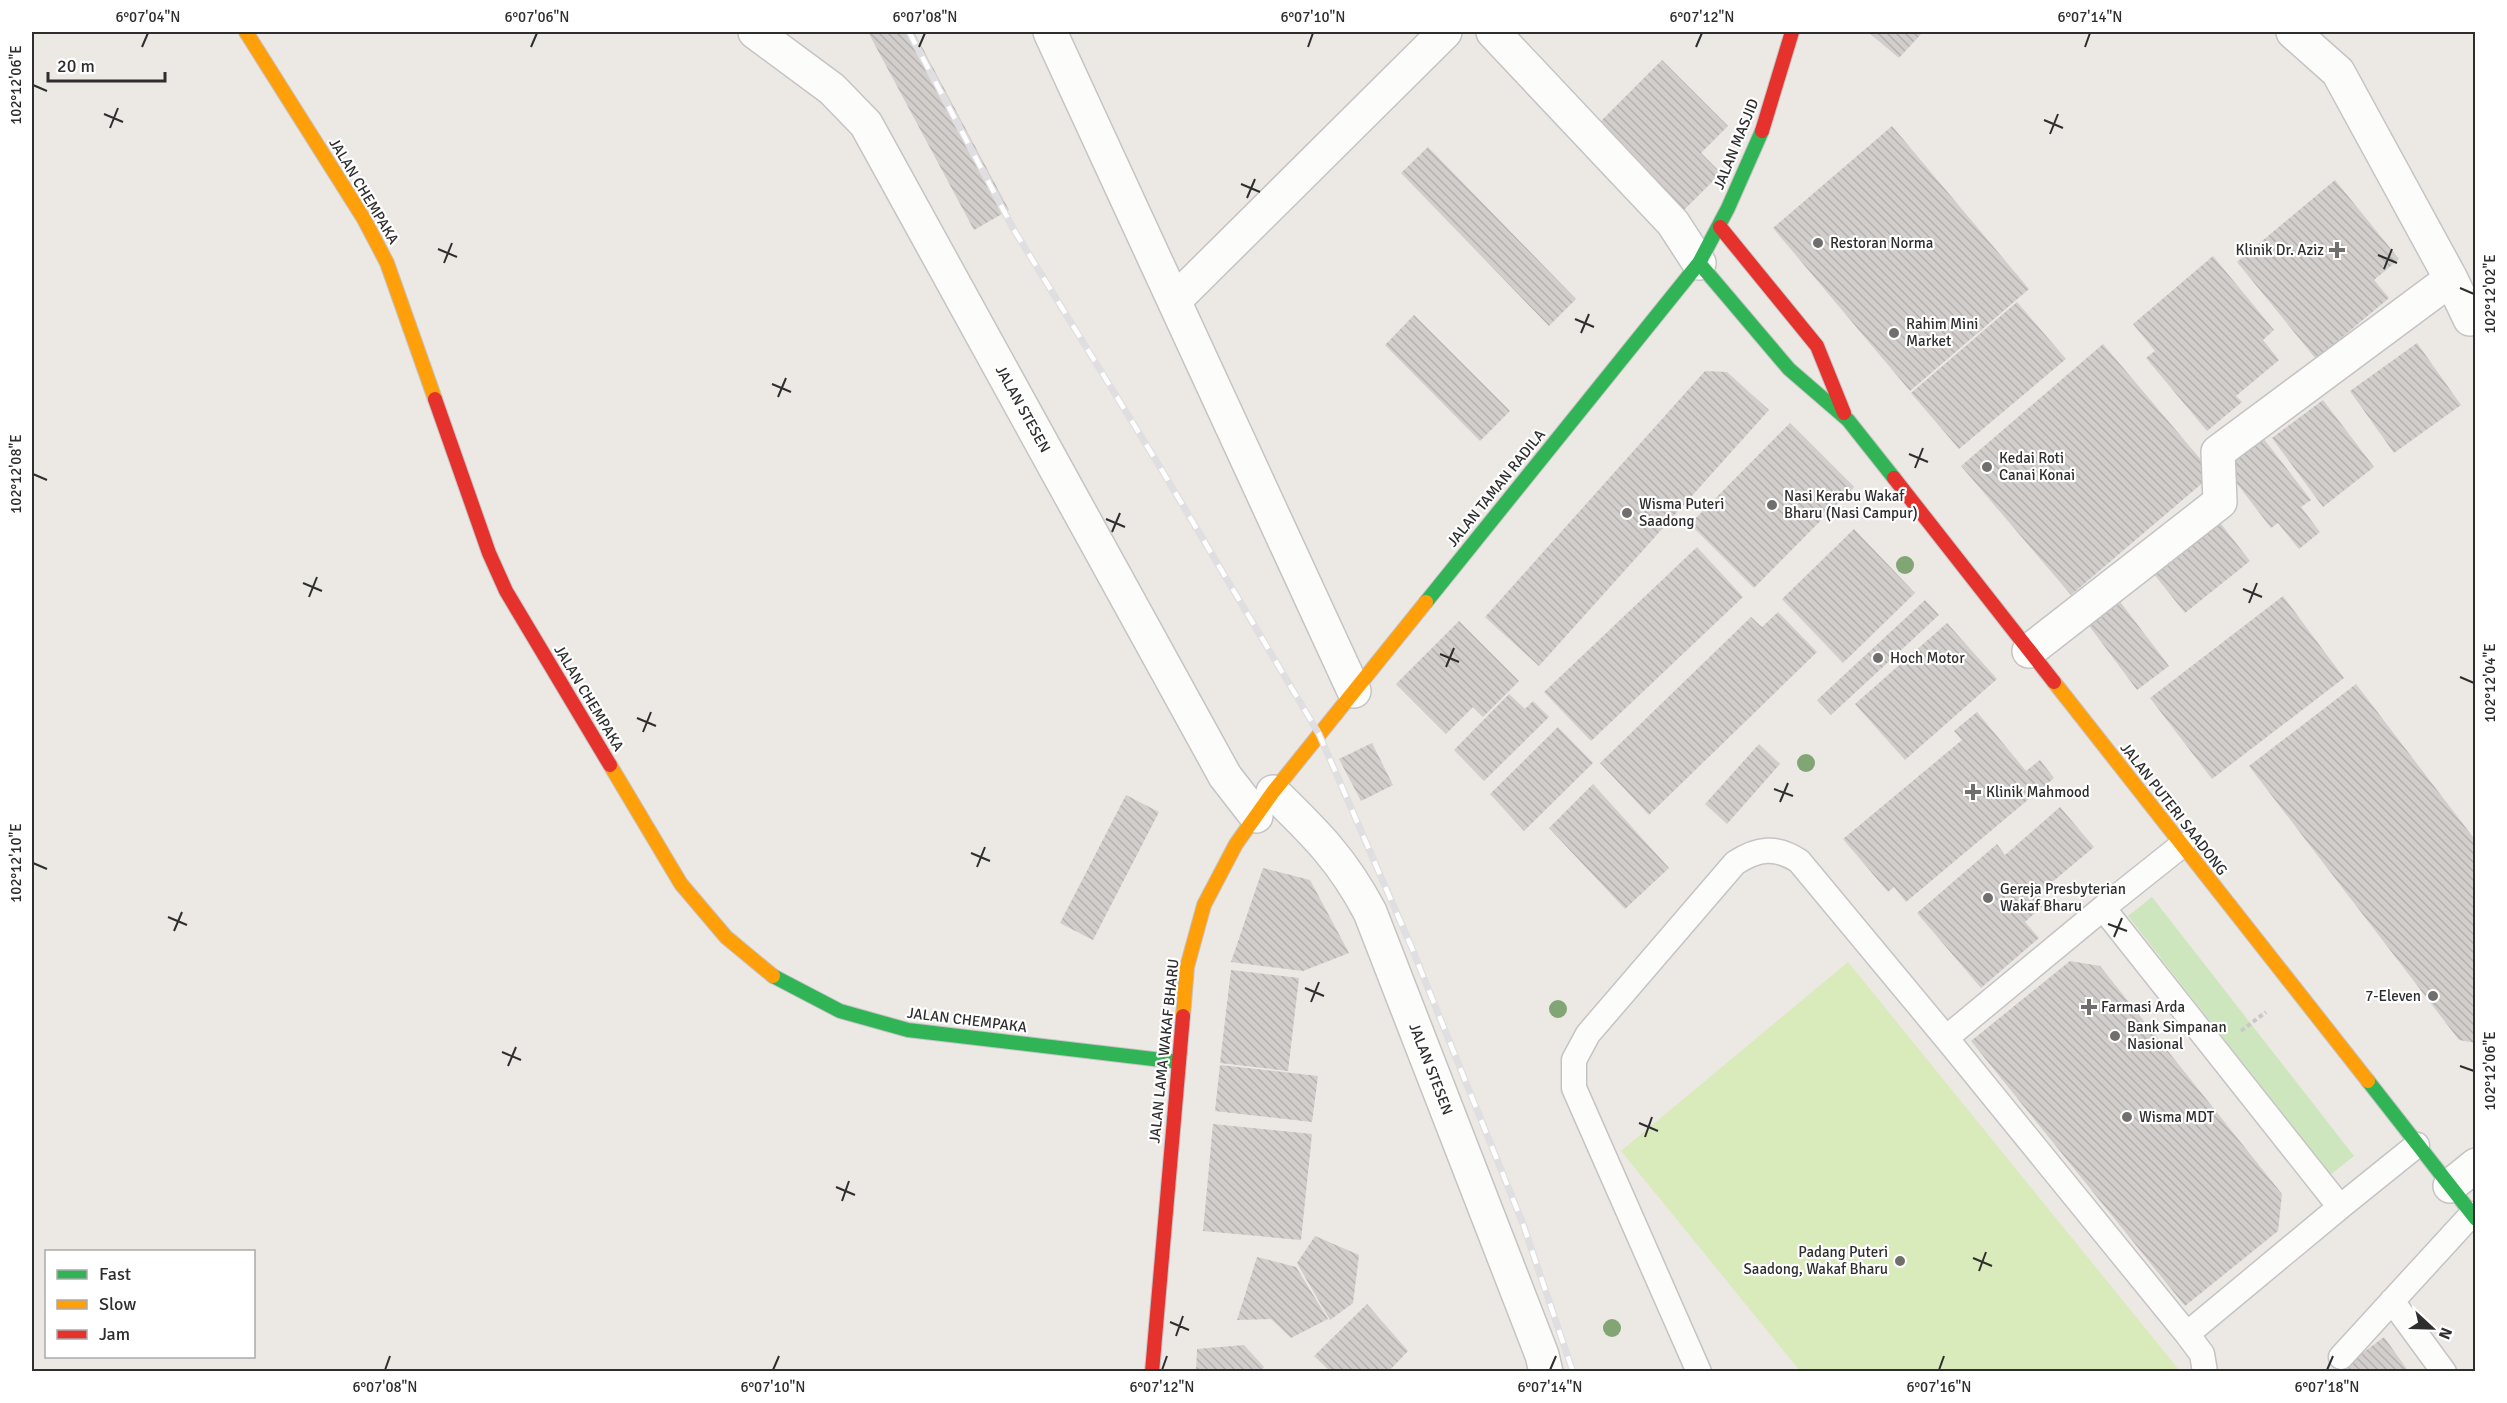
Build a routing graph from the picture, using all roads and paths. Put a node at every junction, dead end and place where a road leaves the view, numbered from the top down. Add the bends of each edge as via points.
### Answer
1 (246, 32) edge
2 (755, 32) edge
3 (1050, 32) edge
4 (1445, 32) edge
5 (1492, 32) edge
6 (1792, 32) edge
7 (2293, 32) edge
8 (1720, 226) junction
9 (1699, 263) junction
10 (2461, 278) edge
11 (1175, 300) junction
12 (2475, 316) edge
13 (1848, 420) junction
14 (2029, 651) junction
15 (1354, 691) junction
16 (1319, 734) joint
17 (1265, 804) junction
18 (2182, 845) junction
19 (2103, 908) junction
20 (2295, 989) junction
21 (1946, 1038) junction
22 (2217, 1051) junction
23 (1179, 1062) junction
24 (2417, 1145) junction
25 (2475, 1165) edge
26 (2450, 1186) junction
27 (2340, 1207) junction
28 (2474, 1216) edge
29 (2392, 1301) junction
30 (2187, 1334) junction
31 (2341, 1357) dead end
32 (1152, 1371) edge
33 (1546, 1371) edge
34 (1699, 1371) edge
35 (2205, 1371) edge
36 (2444, 1371) edge

1 - 23 street, JALAN CHEMPAKA via 364,219 387,263 489,553 506,591 681,884 726,937 778,980 840,1011 908,1030
2 - 17 street, JALAN STESEN via 812,74 866,124 1225,777
3 - 11 street
4 - 11 street
5 - 9 street via 1673,223
6 - 8 street, JALAN MASJID via 1757,145
7 - 10 street via 2338,72
8 - 9 street, JALAN MASJID
8 - 13 street, JALAN PUTERI SAADONG via 1817,346
9 - 13 street, JALAN PUTERI SAADONG via 1789,369
9 - 15 street, JALAN TAMAN RADILA
10 - 12 street via 2470,319
10 - 14 street via 2218,452 2220,502
11 - 15 street
13 - 14 street, JALAN PUTERI SAADONG
14 - 18 street, JALAN PUTERI SAADONG
15 - 16 street, JALAN TAMAN RADILA
16 - 17 street, JALAN LAMA WAKAF BHARU
17 - 23 street, JALAN LAMA WAKAF BHARU via 1236,844 1204,905 1187,967
17 - 33 street, JALAN STESEN via 1331,849 1370,912
18 - 19 lane
18 - 20 street, JALAN PUTERI SAADONG
19 - 21 lane
19 - 22 lane
20 - 22 path
20 - 24 street, JALAN PUTERI SAADONG
21 - 30 lane
21 - 34 lane via 1799,861 1785,852 1769,849 1750,853 1735,863 1588,1034 1574,1060 1574,1088
22 - 27 lane
23 - 32 street, JALAN LAMA WAKAF BHARU
24 - 26 street, JALAN PUTERI SAADONG
24 - 27 lane
25 - 26 street
26 - 28 street, JALAN PUTERI SAADONG
27 - 30 lane
28 - 29 lane
29 - 31 lane
29 - 36 lane
30 - 35 lane via 2202,1354

